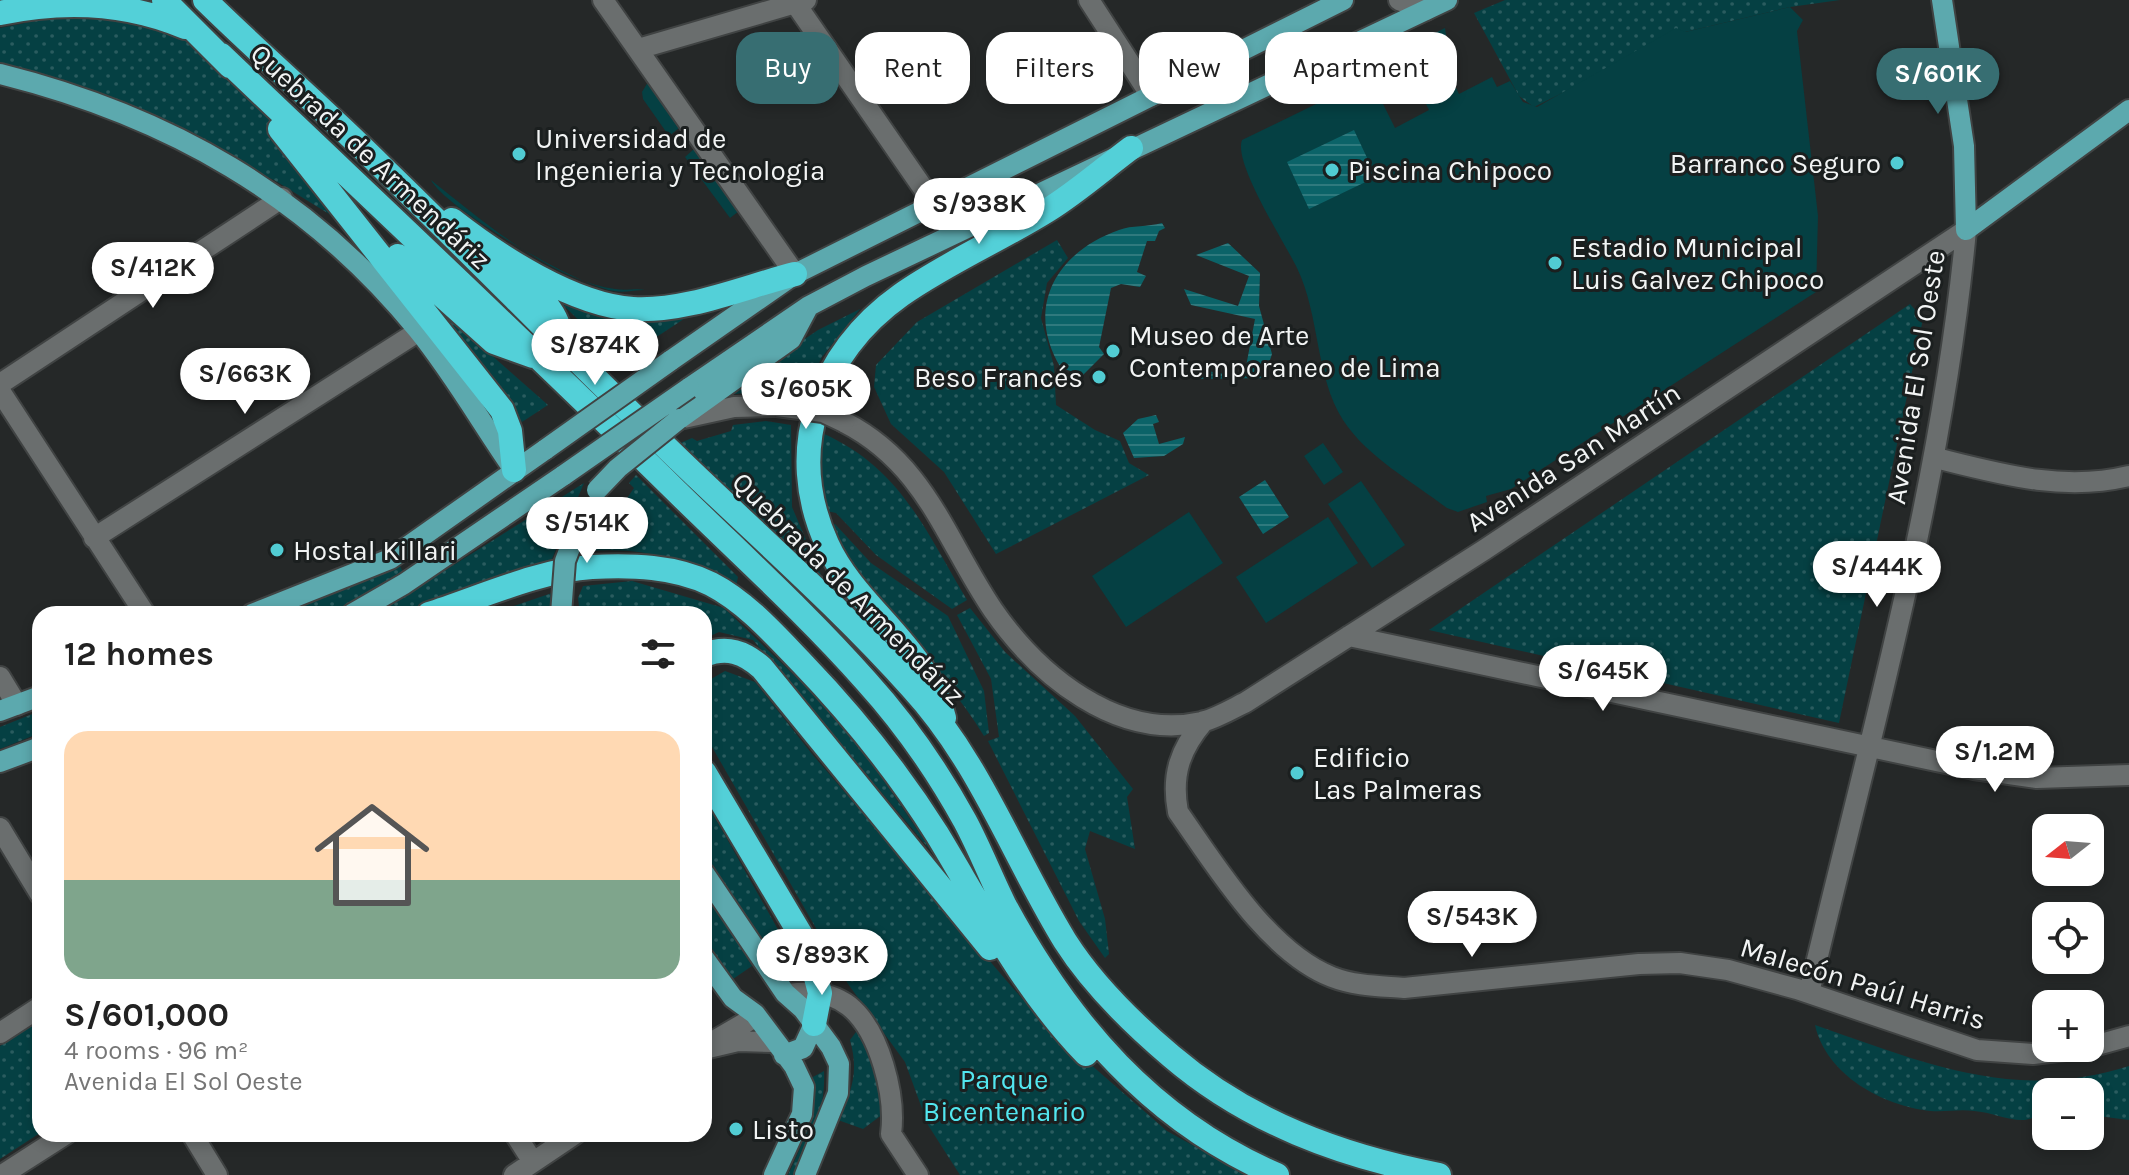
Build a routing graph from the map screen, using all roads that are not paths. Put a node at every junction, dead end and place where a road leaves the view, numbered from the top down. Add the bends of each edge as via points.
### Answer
1 (164, 0) edge
2 (603, 0) edge
3 (1089, 0) edge
4 (1343, 0) edge
5 (1399, 0) edge
6 (1447, 0) edge
7 (1942, 0) edge
8 (207, 1) edge
9 (798, 1) edge
10 (1426, 10) junction
11 (0, 13) edge
12 (198, 33) junction
13 (1249, 47) edge
14 (638, 49) junction
15 (221, 55) junction
16 (0, 74) edge
17 (1139, 77) edge
18 (1139, 102) edge
19 (2129, 110) edge
20 (1131, 148) junction
21 (384, 168) junction
22 (282, 198) junction
23 (934, 204) junction
24 (1966, 230) junction
25 (471, 235) junction
26 (795, 274) junction
27 (809, 306) junction
28 (419, 331) junction
29 (553, 354) junction
30 (0, 384) edge
31 (0, 391) edge
32 (718, 402) junction
33 (1936, 458) junction
34 (514, 470) junction
35 (2129, 476) edge
36 (94, 538) junction
37 (140, 606) edge
38 (272, 606) edge
39 (366, 606) edge
40 (453, 606) edge
41 (562, 606) edge
42 (1349, 636) junction
43 (712, 654) edge
44 (0, 677) edge
45 (32, 699) edge
46 (8, 708) edge
47 (1204, 721) junction
48 (946, 728) junction
49 (1867, 746) junction
50 (32, 750) edge
51 (0, 762) edge
52 (2129, 775) edge
53 (712, 785) edge
54 (0, 828) edge
55 (32, 881) edge
56 (712, 885) edge
57 (712, 969) edge
58 (820, 993) junction
59 (1809, 993) junction
60 (787, 994) junction
61 (1043, 1006) junction
62 (32, 1012) edge
63 (755, 1015) junction
64 (814, 1024) junction
65 (0, 1033) edge
66 (2129, 1036) edge
67 (2104, 1043) edge
68 (712, 1044) edge
69 (712, 1047) edge
70 (778, 1048) junction
71 (2032, 1054) edge
72 (1153, 1101) junction
73 (54, 1142) edge
74 (197, 1142) edge
75 (520, 1142) edge
76 (563, 1142) edge
77 (533, 1162) junction
78 (2, 1175) edge
79 (217, 1175) edge
80 (514, 1175) edge
81 (774, 1175) edge
82 (805, 1175) edge
83 (918, 1175) edge
84 (1277, 1175) edge
85 (1439, 1175) edge

1 - 12 highway
2 - 14 street
3 - 17 street
4 - 13 main road
5 - 10 street
6 - 10 main road
7 - 24 main road, Avenida El Sol Oeste via 1965,158
8 - 21 highway, Quebrada de Armendáriz
9 - 14 street
9 - 23 street
10 - 20 main road
11 - 12 highway via 50,2 90,3 149,14
12 - 15 highway
14 - 26 street
15 - 29 highway, Quebrada de Armendáriz via 347,176
15 - 34 highway via 502,410
16 - 22 main road via 89,100 173,133
18 - 23 main road
19 - 24 main road
20 - 27 main road
20 - 48 highway via 1050,209 898,297 860,331 818,397 807,459 813,506 827,546 939,694
21 - 25 highway
21 - 29 highway, Quebrada de Armendáriz
22 - 28 main road via 357,261
22 - 30 street
23 - 26 main road
24 - 33 street, Avenida El Sol Oeste
24 - 42 street, Avenida San Martín
25 - 26 highway via 552,284 632,309 665,307
25 - 29 highway via 540,298 561,326
26 - 34 main road, bridge
27 - 32 main road via 791,339
27 - 39 main road, bridge
28 - 34 main road
28 - 36 street
29 - 48 highway, Quebrada de Armendáriz via 912,687
29 - 72 highway, Quebrada de Armendáriz via 867,681 918,746 965,821 1004,904 1068,1009
31 - 36 street
32 - 41 main road, bridge via 679,419 597,490 565,561
32 - 47 street, Avenida San Martín, bridge via 823,412 888,450 921,486 1009,631 1033,659 1095,705 1146,722
33 - 35 street via 2052,483 2102,483
33 - 49 street, Avenida El Sol Oeste
34 - 38 main road via 390,559
36 - 37 street
40 - 61 highway via 589,567 669,570 711,584 745,606 873,741
42 - 47 street, Avenida San Martín via 1246,702
42 - 49 street
43 - 61 highway via 732,650 762,668 1003,965
44 - 46 street
45 - 46 main road
47 - 59 street, Malecón Paúl Harris via 1181,754 1175,783 1178,812 1277,941 1332,976 1404,988 1680,963 1728,970
48 - 85 highway, Quebrada de Armendáriz via 1090,976 1174,1059 1238,1106 1296,1135
49 - 52 street via 2037,778
49 - 59 street, Avenida El Sol Oeste
50 - 51 main road
53 - 58 highway via 808,947
54 - 55 street
56 - 60 main road
57 - 63 main road via 733,998
58 - 60 street
58 - 64 highway
58 - 83 street via 850,1007 880,1056 894,1107 891,1134
59 - 71 street, Malecón Paúl Harris via 1977,1050
60 - 63 main road via 770,999
60 - 64 main road
61 - 72 highway via 1090,1058
62 - 65 street
63 - 68 street
63 - 70 main road
64 - 70 main road via 803,1048
64 - 82 main road via 839,1064 840,1084
66 - 67 street
69 - 70 street via 738,1041
70 - 81 main road via 801,1080 805,1105
72 - 84 highway, Quebrada de Armendáriz via 1195,1132
73 - 78 street
74 - 79 street
75 - 77 street
76 - 77 street
77 - 80 street

